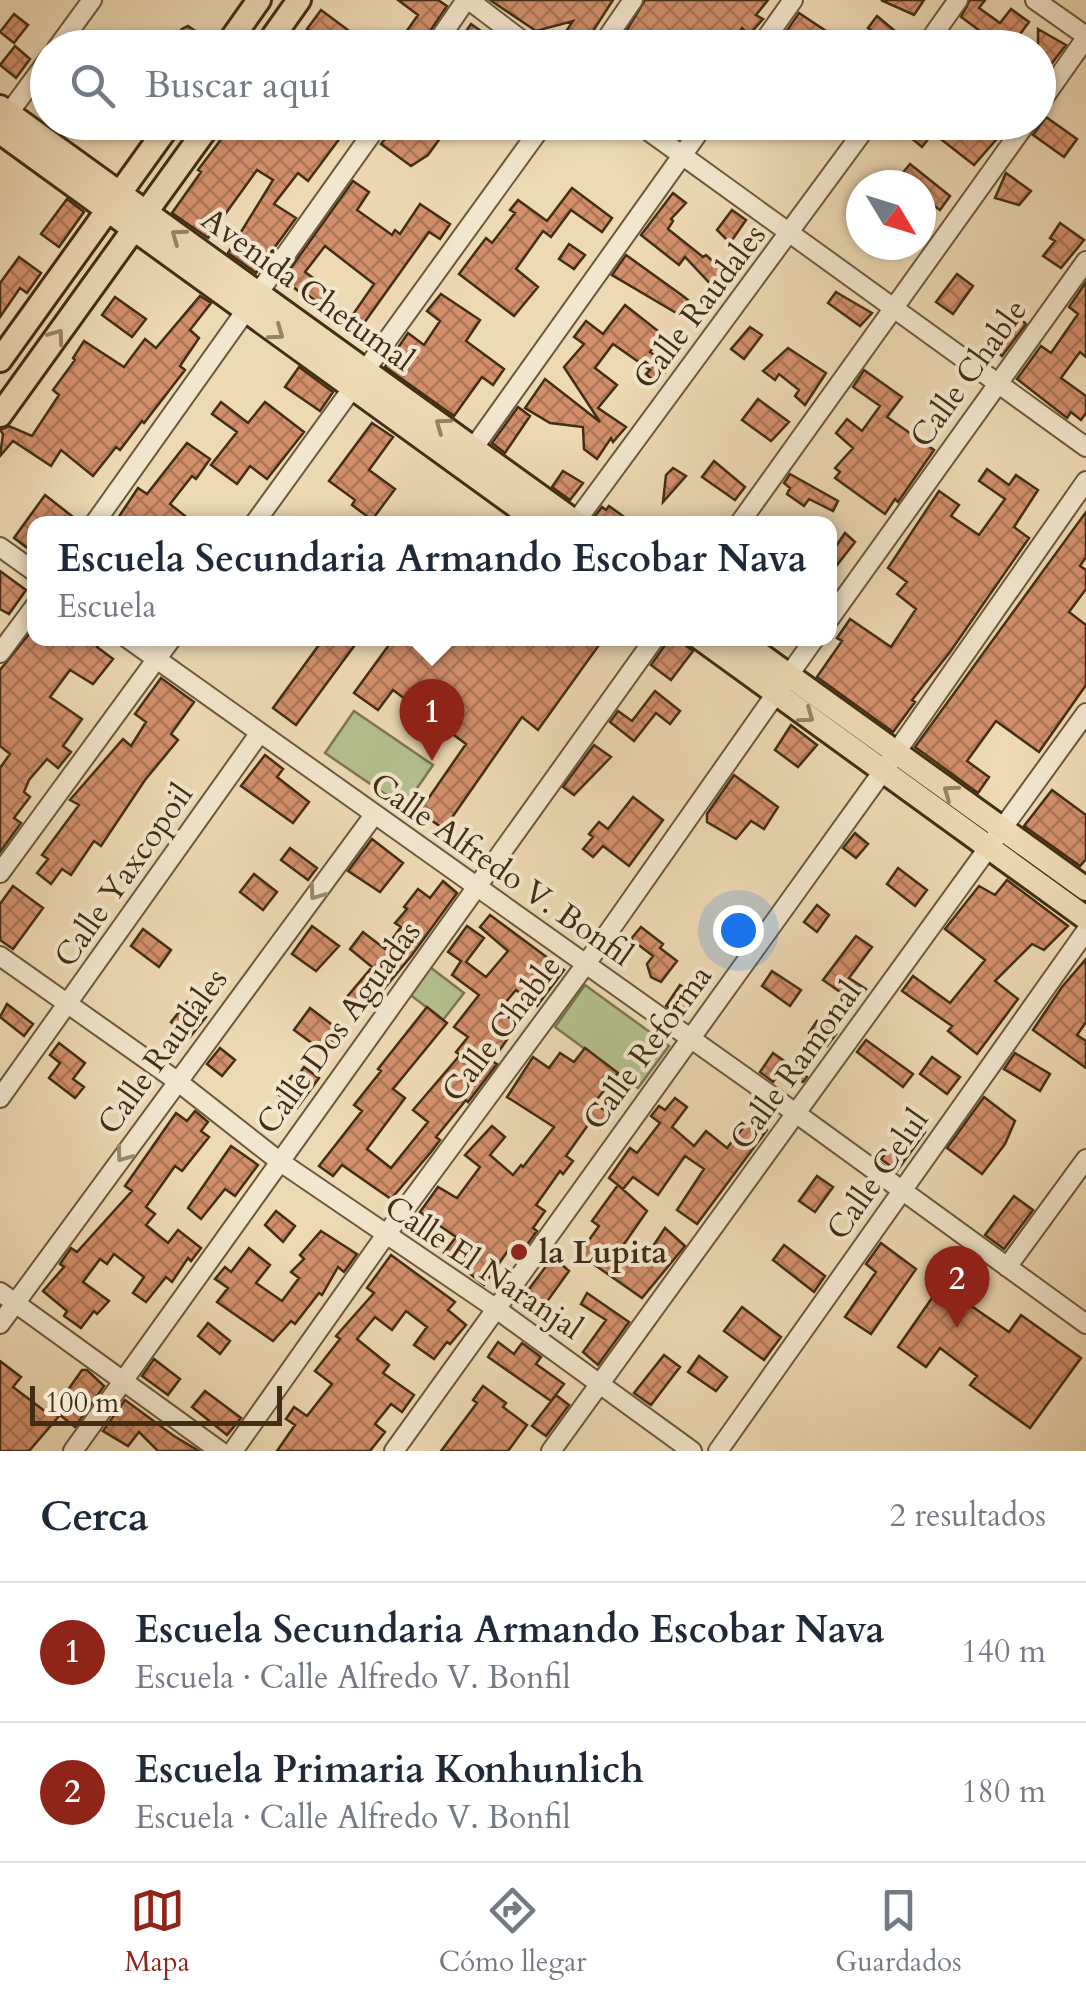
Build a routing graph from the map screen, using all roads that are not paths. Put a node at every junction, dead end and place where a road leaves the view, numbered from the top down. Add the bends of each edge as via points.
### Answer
1 (92, 0) edge
2 (259, 0) edge
3 (299, 0) edge
4 (467, 0) edge
5 (633, 0) edge
6 (793, 0) edge
7 (958, 0) edge
8 (1035, 0) edge
9 (70, 30) edge
10 (238, 30) edge
11 (278, 30) edge
12 (445, 30) edge
13 (508, 30) edge
14 (612, 30) edge
15 (772, 30) edge
16 (937, 30) edge
17 (1086, 37) edge
18 (1056, 80) edge
19 (30, 83) edge
20 (2, 119) edge
21 (30, 140) edge
22 (30, 140) edge
23 (158, 140) edge
24 (198, 140) edge
25 (367, 140) edge
26 (532, 140) edge
27 (661, 140) edge
28 (693, 140) edge
29 (857, 140) edge
30 (1014, 140) edge
31 (682, 155) junction
32 (114, 202) junction
33 (140, 221) junction
34 (790, 233) junction
35 (1086, 261) edge
36 (254, 303) junction
37 (896, 309) junction
38 (0, 360) edge
39 (358, 378) junction
40 (997, 383) junction
41 (0, 416) edge
42 (1086, 447) edge
43 (467, 456) junction
44 (1086, 481) edge
45 (100, 516) edge
46 (260, 516) edge
47 (532, 516) edge
48 (565, 516) edge
49 (581, 516) edge
50 (745, 516) edge
51 (0, 547) edge
52 (27, 567) edge
53 (837, 608) edge
54 (27, 616) edge
55 (137, 646) edge
56 (167, 646) edge
57 (649, 646) edge
58 (714, 646) edge
59 (746, 646) edge
60 (810, 646) edge
61 (0, 654) edge
62 (157, 660) junction
63 (783, 685) junction
64 (1086, 713) edge
65 (259, 734) junction
66 (888, 761) junction
67 (374, 815) junction
68 (996, 838) junction
69 (0, 873) edge
70 (476, 886) junction
71 (1086, 890) edge
72 (1086, 918) edge
73 (1086, 931) edge
74 (0, 956) edge
75 (586, 964) junction
76 (69, 1004) junction
77 (690, 1038) junction
78 (178, 1081) junction
79 (0, 1098) edge
80 (797, 1114) junction
81 (1086, 1158) edge
82 (279, 1162) junction
83 (901, 1192) junction
84 (384, 1236) junction
85 (1008, 1266) junction
86 (8, 1297) edge
87 (494, 1308) junction
88 (0, 1324) edge
89 (1086, 1324) edge
90 (122, 1382) junction
91 (599, 1383) junction
92 (73, 1451) edge
93 (220, 1451) edge
94 (232, 1451) edge
95 (394, 1451) edge
96 (551, 1451) edge
97 (692, 1451) edge
98 (718, 1451) edge

1 - 9 street
2 - 10 main road
3 - 11 main road
4 - 12 street
4 - 13 street
5 - 14 street
6 - 15 street
7 - 16 street
8 - 17 street
17 - 18 street
19 - 20 street
20 - 22 main road, Avenida Chetumal
21 - 32 main road, Avenida Chetumal
23 - 32 main road
24 - 33 main road
25 - 36 street
26 - 39 street
27 - 31 street
28 - 31 street
29 - 34 street, Calle Raudales
30 - 37 street
31 - 34 street
31 - 43 street
32 - 33 main road, Avenida Chetumal
32 - 38 main road
33 - 36 main road, Avenida Chetumal
41 -> 33 main road
34 - 37 street
34 - 49 street, Calle Raudales
35 - 40 street, Calle Chable
36 - 39 main road, Avenida Chetumal
36 - 45 street
37 - 40 street
37 - 50 street
39 - 43 main road, Avenida Chetumal
39 - 46 street
40 - 42 street
40 - 53 street, Calle Chable
43 - 47 main road, Avenida Chetumal
43 - 48 main road, Avenida Chetumal
44 - 66 street, Calle Reforma
51 - 52 street
54 - 61 street
55 - 62 street, Calle Alfredo V. Bonfil
56 - 62 street
57 - 70 street, Calle Dos Aguadas
58 - 63 main road
59 - 63 main road
60 - 63 street, Calle Chable
62 - 65 street, Calle Alfredo V. Bonfil
62 - 69 street
63 - 66 main road
63 - 75 street, Calle Chable
64 - 68 street, Calle Ramonal
65 - 67 street, Calle Alfredo V. Bonfil
65 - 76 street, Calle Yaxcopoil
66 - 68 main road
66 - 77 street, Calle Reforma
67 - 70 street, Calle Alfredo V. Bonfil
67 -> 78 street, Calle Raudales
68 - 71 main road
68 - 72 main road
68 - 80 street, Calle Ramonal
70 - 75 street, Calle Alfredo V. Bonfil
70 - 82 street, Calle Dos Aguadas
73 - 83 street, Calle Celul
74 - 76 street, Calle El Naranjal
75 - 77 street, Calle Alfredo V. Bonfil
75 - 84 street, Calle Chable
76 - 78 street, Calle El Naranjal
76 - 79 street, Calle Yaxcopoil
77 - 80 street, Calle Alfredo V. Bonfil
77 - 87 street, Calle Reforma
78 - 82 street, Calle El Naranjal
78 -> 86 street, Calle Raudales
80 - 83 street, Calle Alfredo V. Bonfil
80 - 91 street, Calle Ramonal
81 - 85 street
82 - 84 street, Calle El Naranjal
82 - 90 street, Calle Dos Aguadas
83 - 85 street, Calle Alfredo V. Bonfil
83 - 98 street, Calle Celul
84 - 87 street, Calle El Naranjal
84 - 94 street, Calle Chable
85 - 89 street, Calle Alfredo V. Bonfil
86 - 88 street, Calle Raudales
86 - 90 street
87 - 91 street, Calle El Naranjal
87 - 95 street, Calle Reforma
90 - 92 street, Calle Dos Aguadas
90 - 93 street
91 - 96 street, Calle Ramonal
91 - 97 street, Calle El Naranjal

